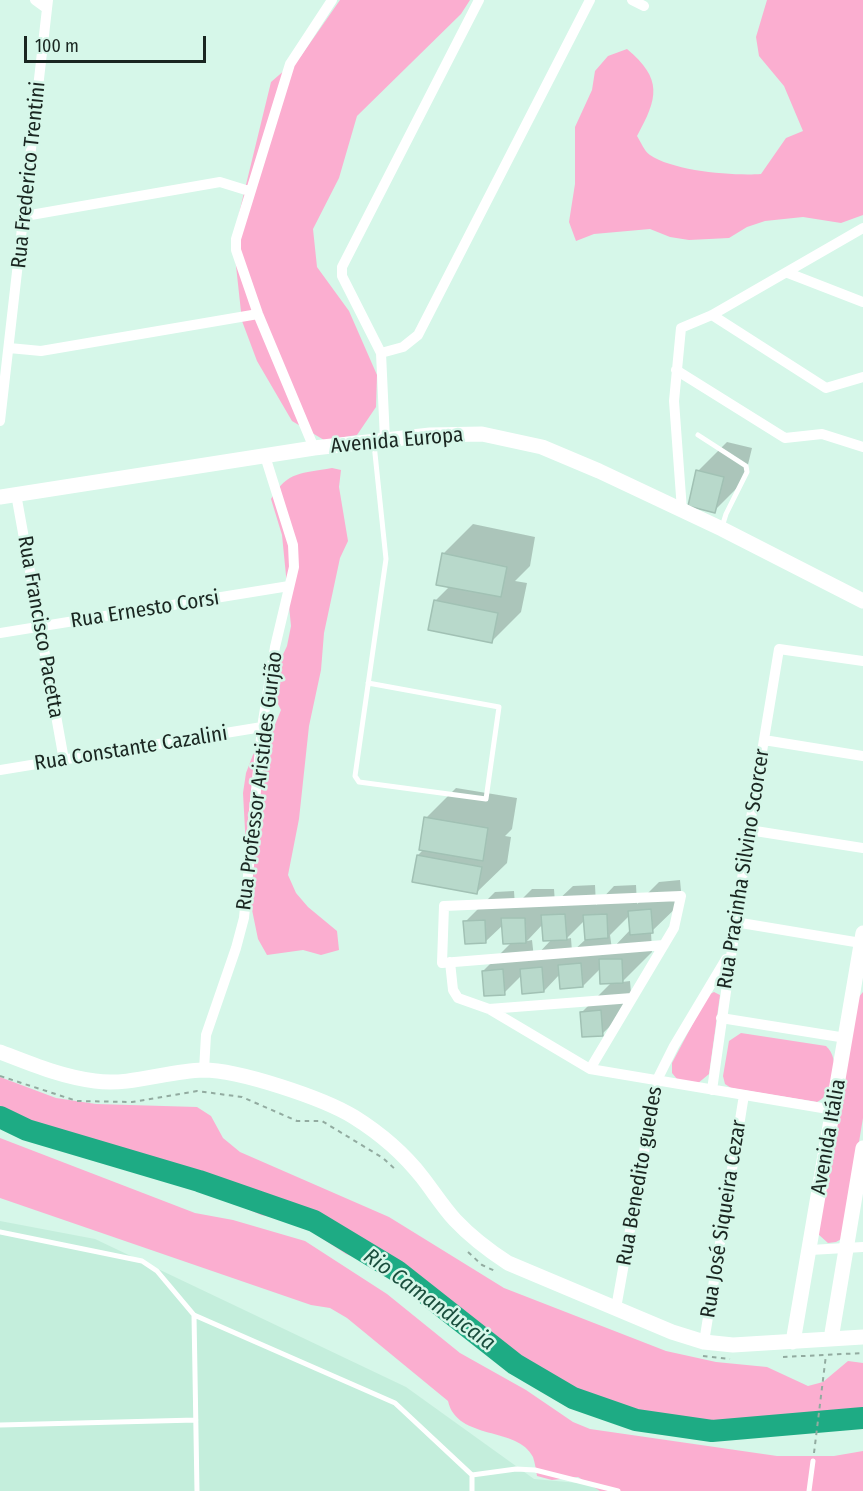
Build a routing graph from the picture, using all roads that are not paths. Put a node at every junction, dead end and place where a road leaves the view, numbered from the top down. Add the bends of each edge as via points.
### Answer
1 (34, 0) edge
2 (332, 0) edge
3 (479, 0) edge
4 (590, 0) edge
5 (632, 0) edge
6 (47, 4) edge
7 (644, 6) dead end
8 (249, 191) junction
9 (25, 216) junction
10 (863, 228) edge
11 (788, 273) junction
12 (863, 302) edge
13 (258, 314) junction
14 (712, 315) junction
15 (9, 348) junction
16 (381, 353) junction
17 (676, 370) junction
18 (863, 377) edge
19 (0, 421) edge
20 (698, 435) dead end
21 (379, 440) junction
22 (863, 447) edge
23 (314, 448) junction
24 (265, 456) junction
25 (16, 494) junction
26 (0, 497) edge
27 (682, 510) junction
28 (722, 529) junction
29 (289, 586) junction
30 (837, 588) junction
31 (863, 596) edge
32 (863, 601) edge
33 (40, 627) junction
34 (0, 633) edge
35 (863, 661) edge
36 (368, 683) junction
37 (262, 727) junction
38 (764, 740) junction
39 (863, 756) edge
40 (64, 760) junction
41 (0, 770) edge
42 (748, 830) junction
43 (863, 848) edge
44 (735, 922) junction
45 (862, 938) edge
46 (664, 945) junction
47 (730, 954) junction
48 (450, 962) junction
49 (859, 980) edge
50 (632, 998) junction
51 (489, 1009) junction
52 (721, 1018) junction
53 (846, 1038) junction
54 (0, 1052) edge
55 (590, 1069) junction
56 (204, 1070) junction
57 (657, 1080) junction
58 (712, 1090) junction
59 (744, 1095) junction
60 (834, 1110) junction
61 (863, 1148) edge
62 (0, 1232) edge
63 (863, 1247) edge
64 (846, 1248) junction
65 (810, 1250) junction
66 (616, 1308) junction
67 (194, 1315) junction
68 (863, 1337) edge
69 (831, 1339) junction
70 (793, 1342) junction
71 (700, 1347) junction
72 (196, 1420) junction
73 (0, 1425) edge
74 (813, 1461) road end
75 (472, 1475) junction
76 (197, 1491) edge
77 (472, 1491) edge
78 (618, 1491) edge
79 (809, 1491) edge

1 - 6 street
2 - 8 street via 290,64
3 - 16 street via 342,267 342,276
4 - 16 street via 418,335 403,347
5 - 7 street
6 - 9 street, Rua Frederico Trentini
8 - 9 street via 220,182
8 - 13 street via 236,250
9 - 15 street, Rua Frederico Trentini
10 - 11 street
11 - 12 street
11 - 14 street
13 - 15 street via 41,351
13 - 23 street
14 - 17 street via 681,328
14 - 18 street via 826,388
15 - 19 street, Rua Frederico Trentini
16 - 21 street
17 - 22 street via 785,438 822,434
17 - 27 street via 674,401
20 - 28 lane via 747,466
21 - 23 street, Avenida Europa
21 - 27 street, Avenida Europa via 482,434 542,447
21 - 36 lane via 386,559
23 - 24 street, Avenida Europa
24 - 25 street, Avenida Europa
24 - 29 street, Rua Professor Aristides Gurjão via 293,545 294,567
25 - 26 street, Avenida Europa
25 - 33 street, Rua Francisco Pacetta
27 - 28 street, Avenida Europa
28 - 30 street, Avenida Europa
29 - 33 street, Rua Ernesto Corsi
29 - 37 street, Rua Professor Aristides Gurjão
30 - 31 street, Avenida Europa
30 - 32 street, Avenida Europa
33 - 34 street, Rua Ernesto Corsi
33 - 40 street, Rua Francisco Pacetta
35 - 38 street, Rua Pracinha Silvino Scorcer via 779,649
36 - 36 lane via 499,707 486,800 356,780
37 - 40 street, Rua Constante Cazalini
37 - 56 street, Rua Professor Aristides Gurjão via 244,918 206,1035
38 - 39 street
38 - 42 street, Rua Pracinha Silvino Scorcer
40 - 41 street, Rua Constante Cazalini
42 - 43 street
42 - 44 street, Rua Pracinha Silvino Scorcer
44 - 45 street
44 - 47 street, Rua Pracinha Silvino Scorcer
45 - 49 street, Avenida Itália
46 - 48 street
46 - 48 street via 674,928 681,896 444,906 442,963
46 - 50 street
47 - 52 street, Rua Pracinha Silvino Scorcer
47 - 57 street, Rua Benedito guedes
48 - 51 street via 453,990 458,998
49 - 53 street, Avenida Itália
50 - 51 street
50 - 55 street
51 - 55 street
52 - 53 street
52 - 58 street, Rua Pracinha Silvino Scorcer
53 - 60 street, Avenida Itália
54 - 56 street via 60,1074 97,1081
55 - 57 street
56 - 66 street via 254,1079 353,1116 420,1174 454,1220 483,1247 508,1263
57 - 58 street
57 - 66 street, Rua Benedito guedes
58 - 59 street
59 - 60 street
59 - 71 street, Rua José Siqueira Cezar
60 - 65 street, Avenida Itália
61 - 64 street, Avenida Itália
62 - 67 lane via 142,1261 157,1271
63 - 64 street
64 - 65 street
64 - 69 street, Avenida Itália
65 - 70 street, Avenida Itália
66 - 71 street
67 - 72 lane
67 - 75 lane via 394,1403
68 - 69 street
69 - 70 street
70 - 71 street
72 - 73 lane
72 - 76 lane
74 - 79 lane
75 - 77 lane
75 - 78 lane via 535,1470

